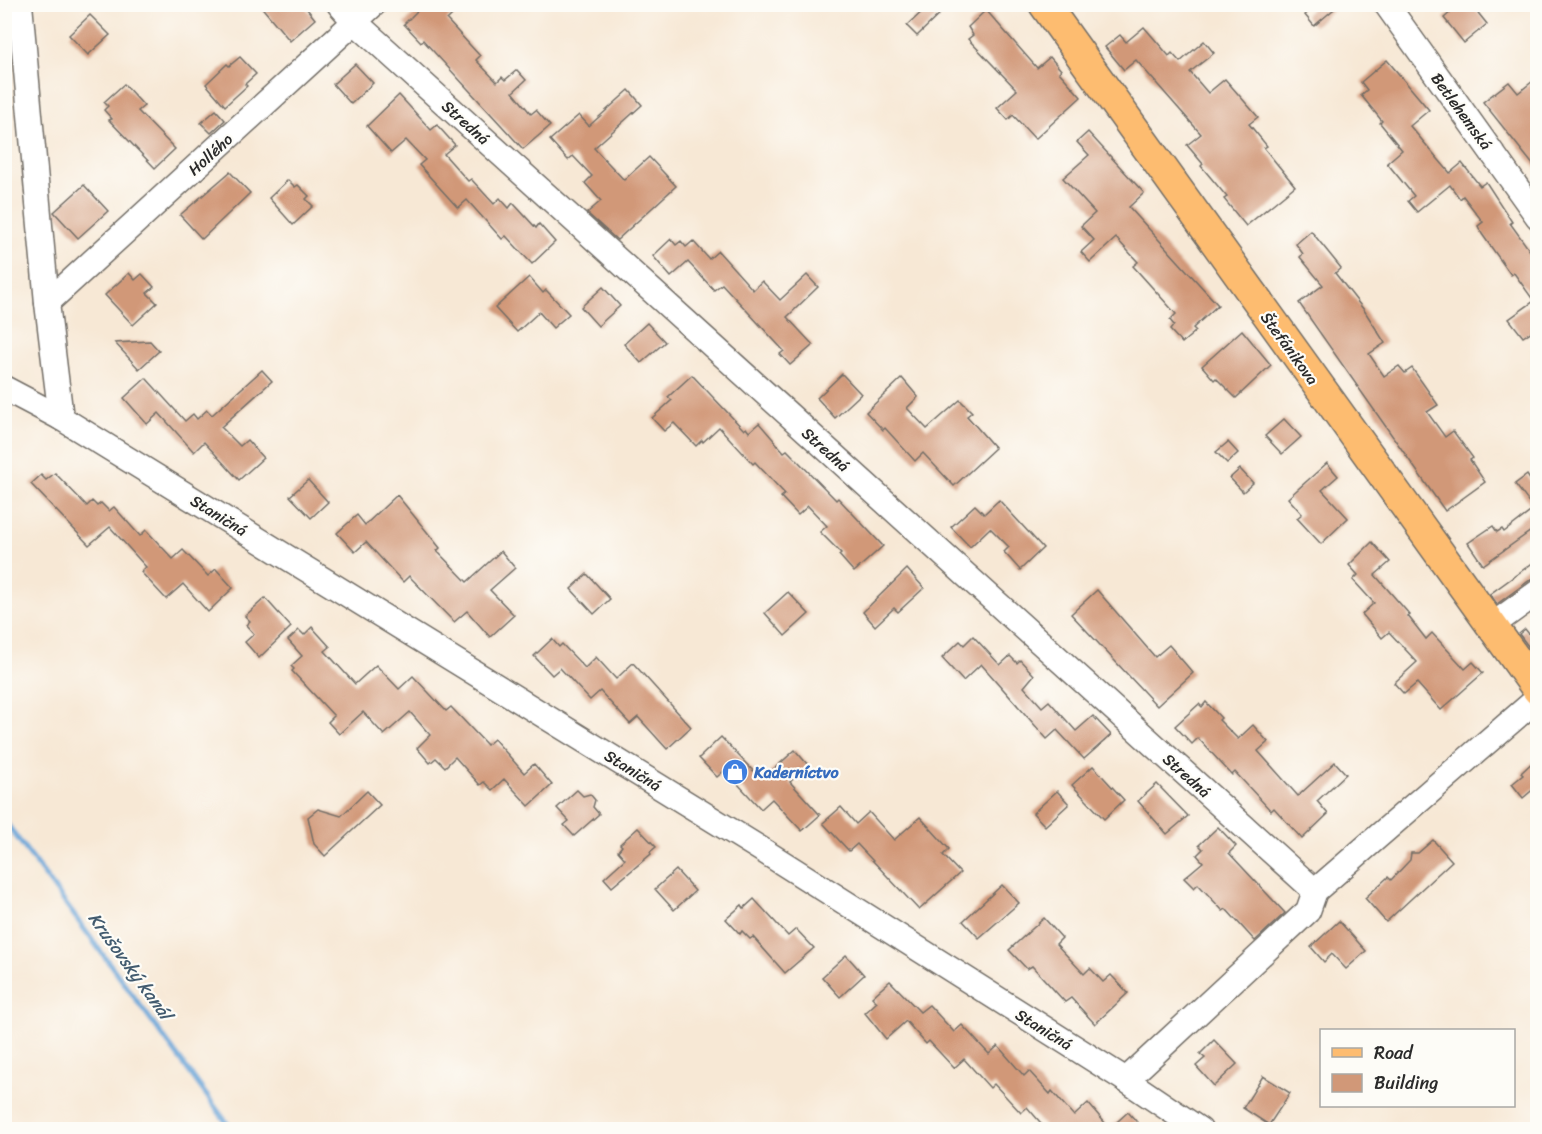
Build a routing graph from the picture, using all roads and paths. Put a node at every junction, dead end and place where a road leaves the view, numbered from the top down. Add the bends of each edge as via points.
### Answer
1 (20, 4) edge
2 (374, 4) edge
3 (1044, 4) edge
4 (1386, 4) edge
5 (347, 13) edge
6 (1538, 216) edge
7 (47, 303) junction
8 (4, 388) edge
9 (61, 418) junction
10 (1538, 592) edge
11 (1491, 626) junction
12 (1538, 690) edge
13 (1538, 698) edge
14 (1315, 891) junction
15 (1126, 1080) junction
16 (1200, 1130) edge

1 - 7 street
2 - 5 street, Hollého
3 - 11 main road, Štefánikova
4 - 6 street, Betlehemská
5 - 7 street, Hollého
5 - 14 street, Stredná
7 - 9 street
8 - 9 street, Staničná
9 - 15 street, Staničná via 769,854
10 - 11 street
11 - 12 main road, Štefánikova
13 - 14 street
14 - 15 street via 1308,911
15 - 16 street, Staničná

